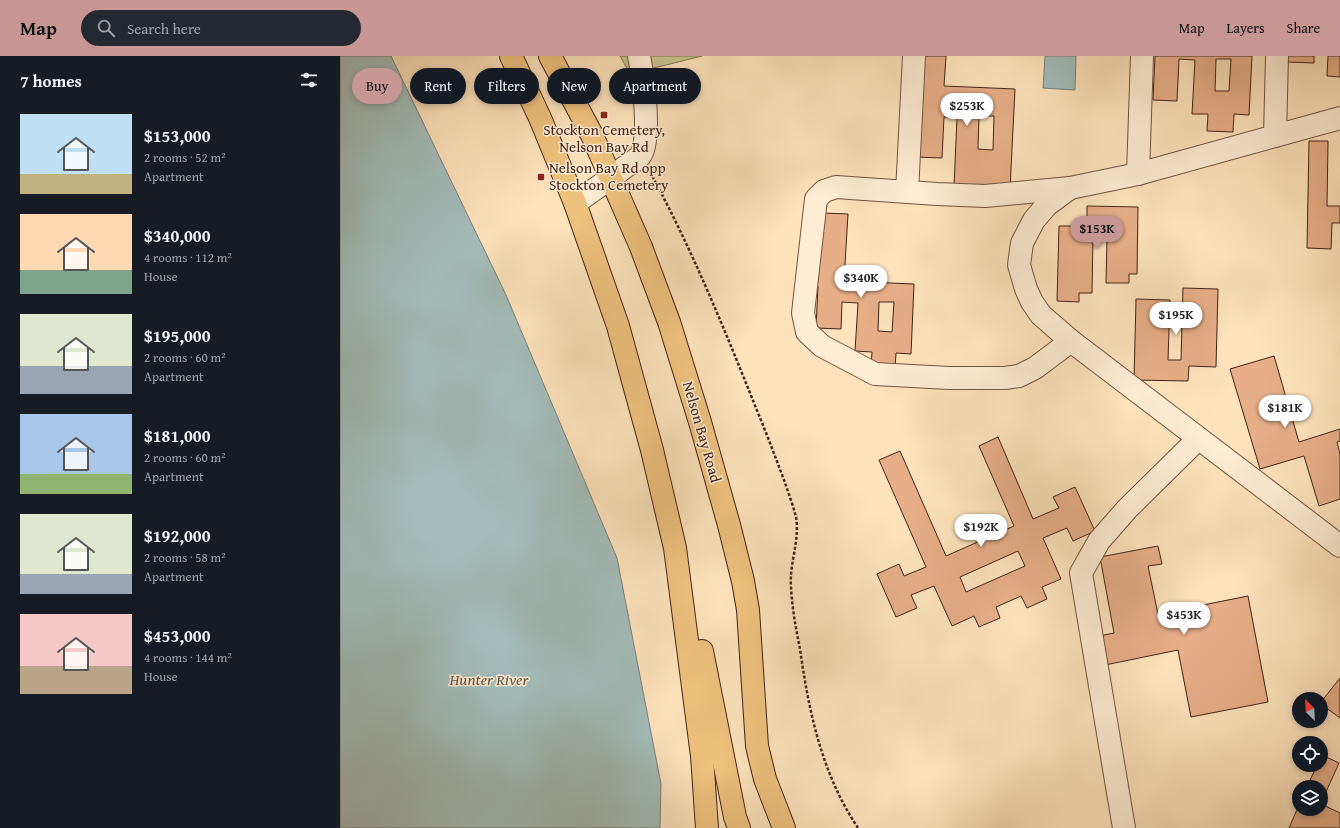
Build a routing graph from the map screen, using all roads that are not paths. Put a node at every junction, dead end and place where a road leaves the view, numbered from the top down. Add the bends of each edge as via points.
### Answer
1 (511, 56) edge
2 (550, 56) edge
3 (639, 56) edge
4 (914, 56) edge
5 (1142, 56) edge
6 (1277, 56) edge
7 (1340, 118) edge
8 (1275, 136) junction
9 (1138, 174) junction
10 (612, 178) junction
11 (1070, 188) junction
12 (907, 192) junction
13 (985, 196) junction
14 (575, 203) junction
15 (1034, 220) junction
16 (1071, 341) junction
17 (1198, 439) junction
18 (1340, 546) edge
19 (675, 548) junction
20 (707, 828) edge
21 (739, 828) edge
22 (784, 828) edge
23 (1124, 828) edge

1 - 14 main road
2 - 10 main road, Nelson Bay Road
3 - 10 lane via 646,110 645,144 640,156
4 - 12 lane
5 - 9 lane
6 - 8 lane
7 - 8 lane
8 - 9 lane
9 - 11 lane
10 - 14 lane
10 - 22 main road, Nelson Bay Road via 669,322 729,525 748,610 756,746 765,779
11 - 13 lane
11 - 15 lane via 1047,205
12 - 13 lane
12 - 16 lane via 836,187 824,191 816,199 804,313 807,332 822,346 875,374 1004,378 1020,376 1036,368
13 - 15 lane via 1012,206
14 - 19 main road via 618,326 652,450
15 - 16 lane via 1022,243 1019,265 1026,289 1041,315
16 - 17 lane
17 - 18 lane
17 - 23 lane via 1127,509 1099,541 1081,572
19 - 20 main road via 702,756
19 - 21 main road via 688,586

